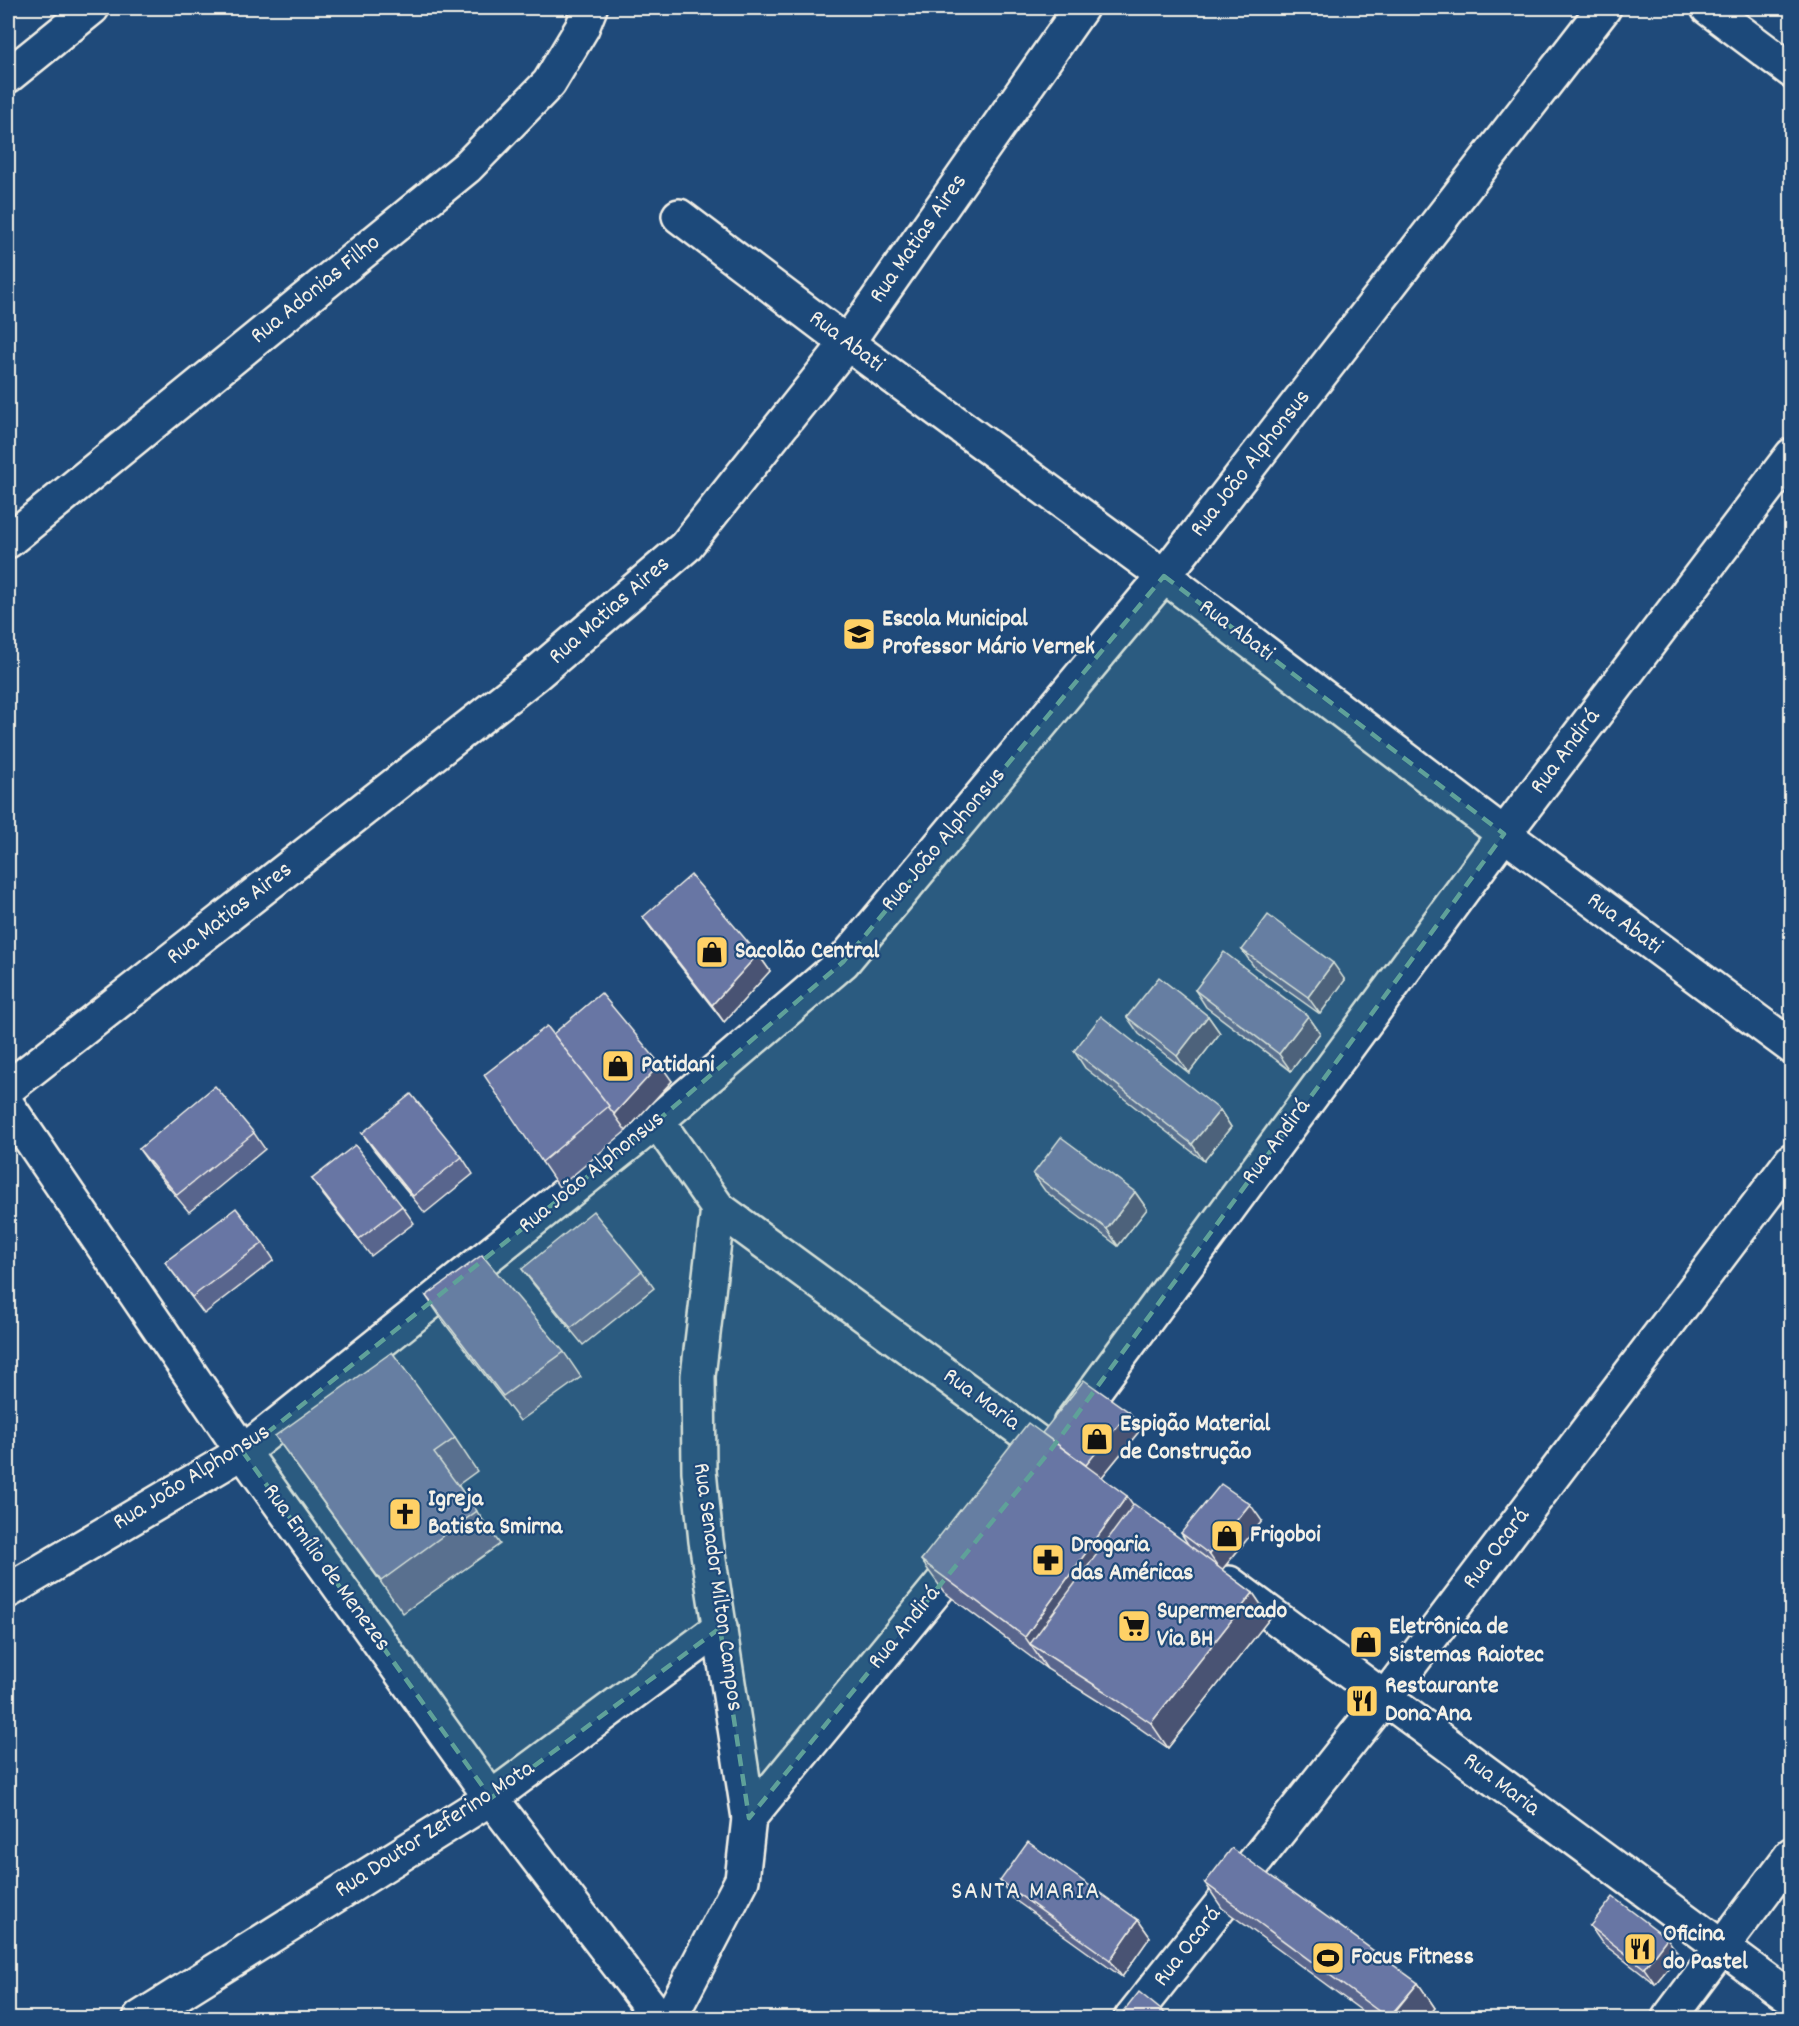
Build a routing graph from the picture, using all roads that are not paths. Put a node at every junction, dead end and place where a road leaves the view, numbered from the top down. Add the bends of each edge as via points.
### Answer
1 (92, 8) edge
2 (590, 8) edge
3 (1081, 8) edge
4 (1604, 8) edge
5 (1708, 8) edge
6 (1791, 71) edge
7 (8, 76) edge
8 (680, 216) dead end
9 (847, 343) junction
10 (1791, 456) edge
11 (8, 541) edge
12 (1164, 576) junction
13 (1504, 834) junction
14 (1791, 1047) edge
15 (8, 1088) edge
16 (8, 1106) edge
17 (657, 1121) junction
18 (1791, 1160) edge
19 (718, 1208) junction
20 (1050, 1451) junction
21 (243, 1452) junction
22 (1079, 1472) edge
23 (1028, 1478) edge
24 (990, 1524) edge
25 (1203, 1564) edge
26 (8, 1591) edge
27 (720, 1628) junction
28 (1384, 1699) junction
29 (491, 1798) junction
30 (749, 1818) junction
31 (1791, 1854) edge
32 (1721, 1948) junction
33 (1791, 2000) edge
34 (140, 2019) edge
35 (659, 2019) edge
36 (670, 2019) edge
37 (1131, 2019) edge
38 (1669, 2019) edge

1 - 7 street
2 - 11 street, Rua Adonias Filho via 549,83 466,167
3 - 9 street, Rua Matias Aires
4 - 12 street, Rua João Alphonsus
5 - 6 street
8 - 9 street, Rua Abati
9 - 12 street, Rua Abati
9 - 15 street, Rua Matias Aires via 685,547 536,675
10 - 13 street, Rua Andirá
12 - 13 street, Rua Abati
12 - 17 street, Rua João Alphonsus via 843,962
13 - 14 street, Rua Abati
13 - 20 street, Rua Andirá
16 - 21 street, Rua Emílio de Menezes
17 - 19 street
17 - 21 street, Rua João Alphonsus
18 - 28 street, Rua Ocará
19 - 20 street, Rua Maria
19 - 27 street, Rua Senador Milton Campos via 698,1376 699,1471
20 - 22 street, Rua Maria
20 - 23 street, Rua Andirá
21 - 26 street, Rua João Alphonsus
21 - 29 street, Rua Emílio de Menezes
24 - 30 street, Rua Andirá
25 - 28 street, Rua Maria
27 - 29 street, Rua Doutor Zeferino Mota
27 - 30 street, Rua Senador Milton Campos
28 - 32 street, Rua Maria
28 - 37 street, Rua Ocará
29 - 34 street, Rua Doutor Zeferino Mota
29 - 35 street, Rua Emílio de Menezes
30 - 36 street, Rua Senador Milton Campos via 742,1880
31 - 32 street
32 - 33 street, Rua Maria
32 - 38 street

